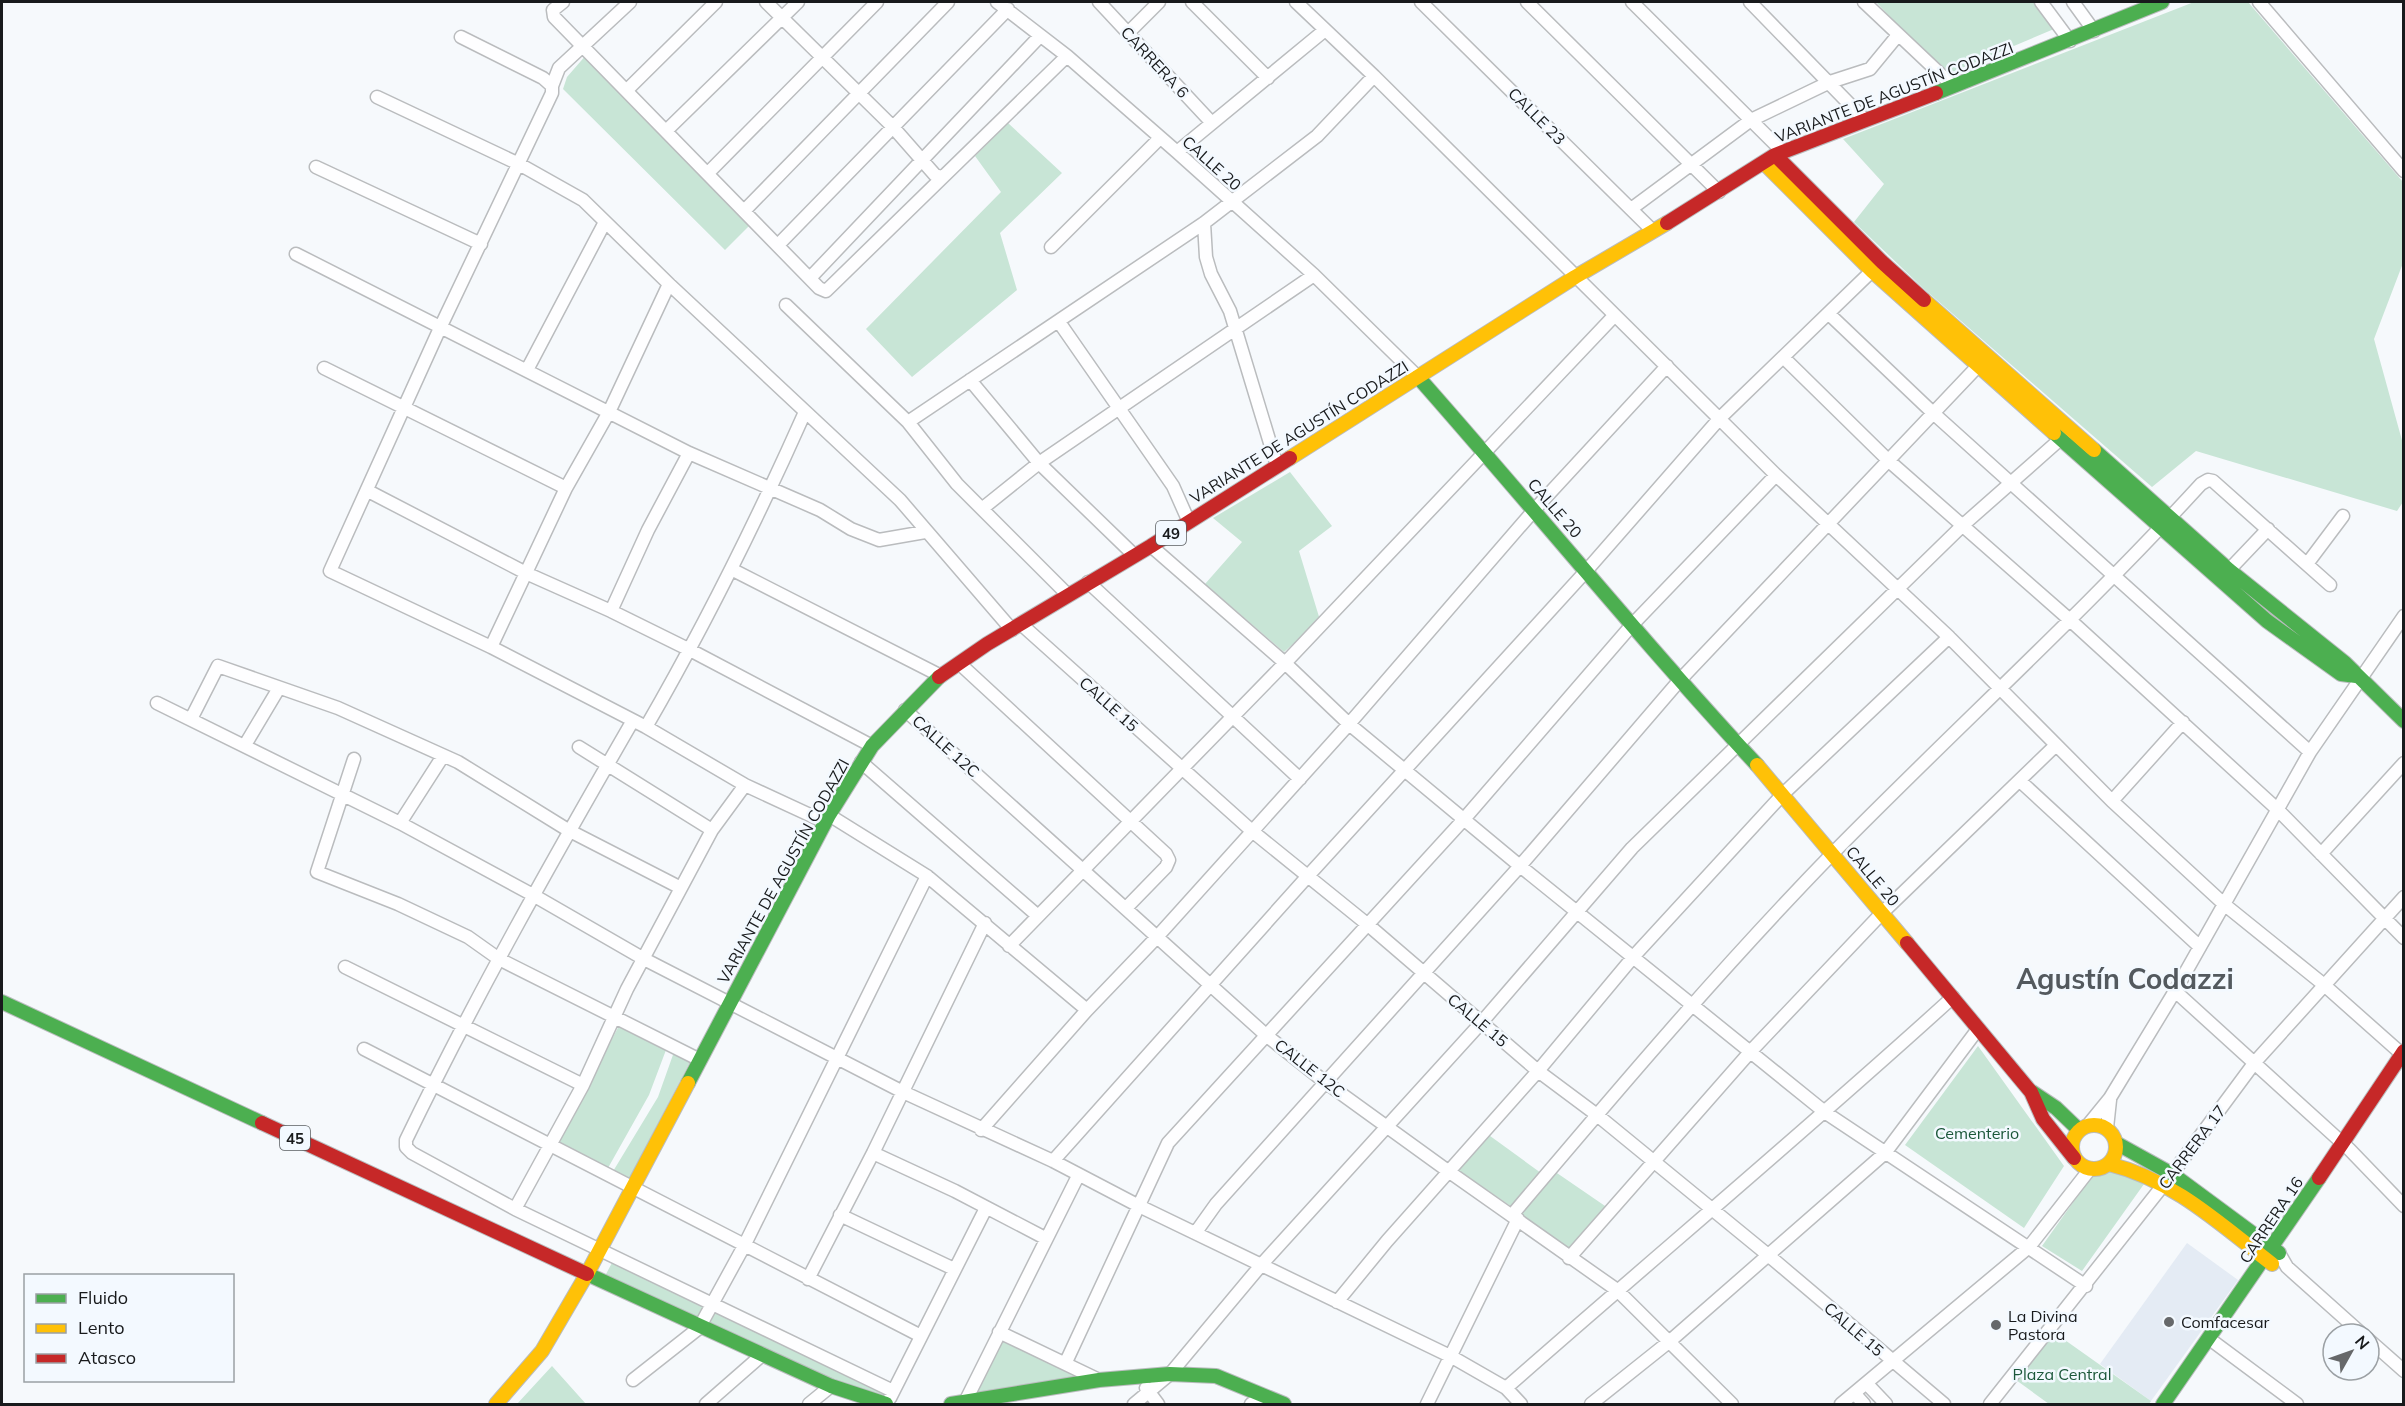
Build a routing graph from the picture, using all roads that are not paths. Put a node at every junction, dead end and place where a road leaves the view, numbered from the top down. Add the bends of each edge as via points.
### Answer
1 (563, 2) edge
2 (630, 2) edge
3 (716, 2) edge
4 (766, 2) edge
5 (798, 2) edge
6 (877, 2) edge
7 (948, 2) edge
8 (997, 2) edge
9 (1099, 2) edge
10 (1159, 2) edge
11 (1192, 2) edge
12 (1296, 2) edge
13 (1527, 2) edge
14 (1632, 2) edge
15 (1750, 2) edge
16 (1864, 2) edge
17 (2041, 2) edge
18 (2073, 2) edge
19 (2163, 2) edge
20 (2259, 2) edge
21 (1425, 3) edge
22 (1008, 9) junction
23 (783, 17) junction
24 (1325, 30) junction
25 (2094, 31) junction
26 (1128, 33) junction
27 (1898, 35) junction
28 (1040, 36) junction
29 (461, 37) dead end
30 (2070, 41) junction
31 (584, 45) junction
32 (1067, 56) junction
33 (822, 58) junction
34 (1374, 76) junction
35 (1268, 78) junction
36 (1830, 82) junction
37 (552, 86) junction
38 (1953, 86) junction
39 (627, 90) junction
40 (859, 94) junction
41 (377, 97) dead end
42 (1751, 120) junction
43 (1866, 120) junction
44 (1212, 123) junction
45 (892, 126) junction
46 (667, 130) junction
47 (1160, 138) junction
48 (1177, 152) junction
49 (1774, 157) junction
50 (922, 159) junction
51 (519, 164) junction
52 (1692, 165) junction
53 (316, 167) dead end
54 (2403, 171) edge
55 (708, 173) junction
56 (941, 177) junction
57 (1719, 192) junction
58 (1231, 203) junction
59 (1631, 209) junction
60 (745, 210) junction
61 (605, 222) junction
62 (1204, 223) junction
63 (1653, 231) junction
64 (481, 244) junction
65 (778, 245) junction
66 (1051, 247) dead end
67 (296, 254) dead end
68 (1877, 267) junction
69 (1314, 275) junction
70 (1575, 277) junction
71 (810, 278) junction
72 (669, 284) junction
73 (786, 305) dead end
74 (1829, 314) junction
75 (1614, 316) junction
76 (1059, 322) junction
77 (440, 328) junction
78 (1235, 328) junction
79 (1784, 358) junction
80 (1993, 361) junction
81 (1667, 366) junction
82 (1978, 366) junction
83 (324, 368) dead end
84 (527, 369) junction
85 (1418, 377) junction
86 (970, 380) junction
87 (404, 409) junction
88 (1120, 410) junction
89 (609, 412) junction
90 (805, 412) junction
91 (1932, 412) junction
92 (1720, 418) junction
93 (908, 422) junction
94 (2066, 434) junction
95 (690, 453) junction
96 (1485, 454) junction
97 (1889, 461) junction
98 (1039, 463) junction
99 (1277, 466) junction
100 (1776, 476) junction
101 (2011, 482) junction
102 (566, 488) junction
103 (771, 490) junction
104 (368, 491) junction
105 (983, 508) junction
106 (1535, 509) junction
107 (2343, 516) dead end
108 (1189, 522) junction
109 (1828, 523) junction
110 (2166, 524) junction
111 (1962, 526) junction
112 (2268, 529) junction
113 (925, 532) junction
114 (1150, 546) junction
115 (1134, 555) junction
116 (2307, 564) junction
117 (731, 569) junction
118 (1587, 570) junction
119 (2229, 570) junction
120 (528, 574) junction
121 (2114, 577) junction
122 (1088, 582) junction
123 (2330, 585) dead end
124 (1898, 590) junction
125 (1068, 595) junction
126 (611, 610) junction
127 (2403, 616) edge
128 (2070, 620) junction
129 (1632, 626) junction
130 (1017, 628) junction
131 (1949, 637) junction
132 (491, 647) junction
133 (690, 650) junction
134 (1285, 663) junction
135 (960, 664) junction
136 (941, 676) junction
137 (2358, 678) junction
138 (1679, 681) junction
139 (279, 688) junction
140 (2000, 689) junction
141 (157, 703) dead end
142 (905, 710) junction
143 (1233, 715) junction
144 (191, 719) junction
145 (2403, 721) edge
146 (632, 722) junction
147 (2183, 722) junction
148 (1349, 724) junction
149 (646, 727) junction
150 (245, 746) junction
151 (872, 746) junction
152 (1737, 746) junction
153 (2055, 746) junction
154 (579, 747) dead end
155 (2310, 752) junction
156 (443, 756) junction
157 (354, 759) dead end
158 (861, 762) junction
159 (2403, 764) edge
160 (607, 765) junction
161 (1181, 769) junction
162 (1406, 771) junction
163 (1300, 779) junction
164 (2020, 781) junction
165 (746, 784) junction
166 (1783, 794) junction
167 (344, 795) junction
168 (2112, 801) junction
169 (2277, 809) junction
170 (1465, 818) junction
171 (827, 819) junction
172 (1132, 821) junction
173 (400, 824) junction
174 (568, 830) junction
175 (712, 830) junction
176 (1252, 831) junction
177 (1833, 853) junction
178 (2320, 854) junction
179 (1520, 866) junction
180 (1085, 870) junction
181 (927, 876) junction
182 (1307, 877) junction
183 (681, 888) junction
184 (533, 895) junction
185 (2403, 897) edge
186 (2225, 905) junction
187 (1127, 907) junction
188 (1577, 911) junction
189 (1882, 913) junction
190 (1038, 916) junction
191 (2384, 919) junction
192 (986, 923) junction
193 (1367, 924) junction
194 (1157, 937) junction
195 (2403, 938) edge
196 (1009, 946) junction
197 (2200, 947) junction
198 (1634, 956) junction
199 (499, 959) junction
200 (644, 959) junction
201 (345, 967) dead end
202 (1423, 974) junction
203 (2323, 984) junction
204 (1211, 987) junction
205 (2175, 991) junction
206 (1953, 997) junction
207 (2, 1002) edge
208 (729, 1004) junction
209 (1694, 1004) junction
210 (1087, 1010) junction
211 (615, 1018) junction
212 (1481, 1023) junction
213 (463, 1026) junction
214 (1978, 1029) junction
215 (1267, 1036) junction
216 (364, 1049) dead end
217 (1751, 1050) junction
218 (2403, 1054) edge
219 (837, 1058) junction
220 (700, 1060) junction
221 (2255, 1062) junction
222 (1538, 1071) junction
223 (2403, 1071) edge
224 (1325, 1082) junction
225 (433, 1084) junction
226 (583, 1085) junction
227 (903, 1092) junction
228 (2031, 1092) junction
229 (2110, 1098) junction
230 (1826, 1113) junction
231 (1597, 1115) junction
232 (1388, 1126) junction
233 (2084, 1128) junction
234 (2107, 1128) junction
235 (981, 1130) junction
236 (2116, 1143) junction
237 (550, 1144) junction
238 (2345, 1147) junction
239 (873, 1153) junction
240 (1885, 1153) junction
241 (2074, 1158) junction
242 (1053, 1161) junction
243 (1652, 1162) junction
244 (2109, 1164) junction
245 (2090, 1169) junction
246 (1448, 1171) junction
247 (1078, 1176) junction
248 (2168, 1178) junction
249 (633, 1188) junction
250 (1139, 1206) junction
251 (2403, 1206) edge
252 (986, 1208) junction
253 (515, 1209) junction
254 (1710, 1209) junction
255 (840, 1215) junction
256 (1515, 1217) junction
257 (1196, 1232) junction
258 (1045, 1238) junction
259 (744, 1246) junction
260 (2029, 1247) junction
261 (599, 1249) junction
262 (1768, 1256) junction
263 (2272, 1256) junction
264 (1569, 1258) junction
265 (1262, 1264) junction
266 (954, 1269) junction
267 (588, 1274) junction
268 (808, 1279) junction
269 (2086, 1286) junction
270 (1617, 1290) junction
271 (1337, 1302) junction
272 (712, 1305) junction
273 (2349, 1322) edge
274 (699, 1328) junction
275 (999, 1332) junction
276 (921, 1336) junction
277 (1670, 1341) junction
278 (2215, 1343) junction
279 (2381, 1351) edge
280 (762, 1355) junction
281 (1452, 1357) junction
282 (1066, 1362) junction
283 (1893, 1362) junction
284 (2403, 1371) edge
285 (1170, 1374) junction
286 (1137, 1378) junction
287 (633, 1380) dead end
288 (1100, 1380) junction
289 (1867, 1384) junction
290 (831, 1386) junction
291 (1506, 1388) junction
292 (894, 1392) junction
293 (1150, 1392) junction
294 (1855, 1394) junction
295 (1014, 1399) edge
296 (1257, 1400) edge
297 (965, 1402) junction
298 (496, 1404) edge
299 (706, 1404) edge
300 (809, 1404) edge
301 (887, 1404) edge
302 (951, 1404) edge
303 (1134, 1404) edge
304 (1158, 1404) edge
305 (1284, 1404) edge
306 (1427, 1404) edge
307 (1521, 1404) edge
308 (1591, 1404) edge
309 (1732, 1404) edge
310 (1841, 1404) edge
311 (1864, 1404) edge
312 (1886, 1404) edge
313 (1944, 1404) edge
314 (1990, 1404) edge
315 (2163, 1404) edge
316 (2172, 1404) edge
317 (2297, 1404) edge

1 - 31 street via 554,10 554,17
2 - 31 street
3 - 39 street
4 - 23 street
5 - 23 street
6 - 33 street
7 - 40 street
8 - 22 street, CALLE 20
9 - 26 street, CARRERA 6
10 - 26 street
11 - 35 street
12 - 24 street
13 - 52 street
14 - 42 street
15 - 36 street
16 - 27 street
17 - 30 street
18 - 25 street
19 - 25 main road, VARIANTE DE AGUSTÍN CODAZZI / 49
20 - 54 street
21 - 59 street, CALLE 23
22 - 28 street, CALLE 20
22 - 45 street
23 - 33 street
23 - 46 street
24 - 34 street
24 - 35 street
25 - 30 main road, VARIANTE DE AGUSTÍN CODAZZI / 49
26 - 44 street, CARRERA 6
27 - 36 street via 1870,69
27 - 38 street
28 - 32 street, CALLE 20
28 - 50 street
29 - 37 street
30 - 38 main road, VARIANTE DE AGUSTÍN CODAZZI / 49
31 - 37 street via 559,68
31 - 39 street
32 - 47 street, CALLE 20
32 - 56 street
33 - 40 street
33 - 55 street
34 - 58 street via 1317,136
34 - 70 street
35 - 44 street
36 - 42 street
36 - 43 street
37 - 51 street via 549,103
38 - 43 main road, VARIANTE DE AGUSTÍN CODAZZI / 49
39 - 46 street
40 - 45 street
40 - 60 street
41 - 51 street, CALLE 15
42 - 49 street
42 - 52 street
43 - 49 main road, VARIANTE DE AGUSTÍN CODAZZI / 49
44 - 48 street
45 - 50 street
45 - 65 street
46 - 55 street
47 - 48 street, CALLE 20
47 - 66 street
48 - 58 street, CALLE 20
49 - 57 main road, VARIANTE DE AGUSTÍN CODAZZI / 49
49 - 68 main road
50 - 56 street via 934,175
50 - 71 street
51 - 61 street, CALLE 15 via 583,200
51 - 64 street
52 - 57 street
52 - 59 street
53 - 64 street
55 - 60 street
56 - 71 street via 830,290 819,288
57 - 63 main road, VARIANTE DE AGUSTÍN CODAZZI / 49
58 - 62 street
58 - 69 street, CALLE 20
59 - 63 street, CALLE 23
60 - 65 street
61 - 72 street, CALLE 15
61 - 84 street
62 - 76 street
62 - 78 street via 1206,257
63 - 70 main road, VARIANTE DE AGUSTÍN CODAZZI / 49
64 - 77 street
65 - 71 street
67 - 77 street
68 - 74 street
68 - 80 main road
68 - 82 main road
69 - 78 street
69 - 85 street, CALLE 20
70 - 75 street
70 - 85 main road, VARIANTE DE AGUSTÍN CODAZZI / 49
72 - 89 street
72 - 90 street, CALLE 15
73 - 93 street
74 - 79 street
74 - 91 street
75 - 81 street
75 - 96 street
76 - 86 street
76 - 88 street
77 - 84 street
77 - 87 street
78 - 88 street
78 - 99 street
79 - 92 street
79 - 97 street
80 - 82 street
80 - 94 main road
81 - 92 street
81 - 106 street
82 - 91 street
82 - 94 main road
83 - 87 street
84 - 89 street
85 - 96 main road, CALLE 20
85 - 99 main road, VARIANTE DE AGUSTÍN CODAZZI / 49
86 - 93 street
86 - 98 street
87 - 102 street
87 - 104 street
88 - 98 street
88 - 108 street via 1173,486
89 - 95 street
89 - 102 street
90 - 103 street
90 - 113 street, CALLE 15 via 900,500
91 - 97 street
91 - 101 street
92 - 100 street
92 - 118 street
93 - 105 street via 957,484
94 - 101 street
94 - 110 main road
95 - 103 street
95 - 126 street
96 - 106 main road, CALLE 20
96 - 134 street
97 - 109 street
97 - 111 street
98 - 105 street
98 - 115 street
99 - 108 main road, VARIANTE DE AGUSTÍN CODAZZI / 49
100 - 109 street
100 - 129 street
101 - 111 street
101 - 121 street
102 - 120 street
103 - 113 street via 879,540
103 - 117 street
104 - 120 street
104 - 132 street via 330,571
105 - 125 street
106 - 118 main road, CALLE 20
106 - 148 street
107 - 116 street
108 - 114 main road, VARIANTE DE AGUSTÍN CODAZZI / 49
109 - 124 street
109 - 138 street
110 - 112 street via 2208,480
110 - 119 main road
110 - 121 street
110 - 137 main road via 2268,621 2341,674
111 - 124 street
111 - 128 street
112 - 116 street
112 - 119 street
113 - 130 street, CALLE 15
114 - 115 main road, VARIANTE DE AGUSTÍN CODAZZI / 49
114 - 134 street
115 - 122 main road, VARIANTE DE AGUSTÍN CODAZZI / 49
116 - 123 street
117 - 133 street
117 - 136 street
118 - 129 main road, CALLE 20
118 - 162 street
119 - 137 main road via 2345,663
120 - 126 street
120 - 132 street
121 - 128 street
121 - 155 street
122 - 125 main road, VARIANTE DE AGUSTÍN CODAZZI / 49
122 - 143 street
124 - 131 street
124 - 152 street
125 - 130 main road, VARIANTE DE AGUSTÍN CODAZZI / 49
126 - 133 street
127 - 137 street
128 - 140 street
128 - 147 street
129 - 138 main road, CALLE 20
129 - 170 street
130 - 135 main road, VARIANTE DE AGUSTÍN CODAZZI / 49
130 - 161 street, CALLE 15
131 - 140 street
131 - 166 street
132 - 146 street
133 - 149 street
133 - 151 street
134 - 143 street
134 - 148 street
135 - 136 main road, VARIANTE DE AGUSTÍN CODAZZI / 49
135 - 172 street
136 - 142 main road, VARIANTE DE AGUSTÍN CODAZZI / 49
137 - 145 main road
137 - 155 street
138 - 152 main road, CALLE 20
138 - 179 street
139 - 144 street via 218,666
139 - 150 street
139 - 156 street via 338,708
140 - 153 street
140 - 177 street
141 - 144 street
142 - 151 main road, VARIANTE DE AGUSTÍN CODAZZI / 49
142 - 180 street, CALLE 12C
143 - 161 street
143 - 163 street
144 - 150 street
146 - 149 street
146 - 160 street
147 - 168 street
147 - 169 street
148 - 162 street
148 - 163 street
149 - 165 street
150 - 167 street
151 - 158 main road, VARIANTE DE AGUSTÍN CODAZZI / 49
152 - 166 main road, CALLE 20
152 - 188 street via 1632,848
153 - 164 street
153 - 168 street
154 - 160 street
155 - 169 street
156 - 173 street
156 - 174 street
157 - 167 street
158 - 171 main road, VARIANTE DE AGUSTÍN CODAZZI / 49
158 - 190 street
159 - 178 street
160 - 174 street
160 - 175 street
161 - 172 street
161 - 176 street, CALLE 15
162 - 170 street
162 - 182 street
163 - 176 street
164 - 189 street
164 - 197 street
165 - 171 street
165 - 175 street
166 - 177 main road, CALLE 20
166 - 198 street
167 - 173 street
167 - 199 street via 317,872 468,937
168 - 186 street
169 - 178 street
169 - 186 street
170 - 179 street
170 - 193 street
171 - 181 street
171 - 208 main road, VARIANTE DE AGUSTÍN CODAZZI / 49
172 - 180 street
172 - 187 street via 1169,860
173 - 184 street
174 - 183 street
174 - 184 street
175 - 183 street
176 - 182 street, CALLE 15
176 - 194 street
177 - 189 main road, CALLE 20
177 - 209 street
178 - 191 street
179 - 188 street
179 - 202 street
180 - 187 street, CALLE 12C
180 - 190 street
181 - 192 street
181 - 219 street
182 - 193 street, CALLE 15
182 - 204 street
183 - 200 street
184 - 199 street
184 - 200 street
185 - 191 street, CARRERA 17
186 - 197 street
186 - 203 street
187 - 194 street, CALLE 12C
188 - 198 street
188 - 212 street
189 - 206 main road, CALLE 20
189 - 217 street
190 - 196 street
191 - 195 street
191 - 203 street, CARRERA 17
192 - 196 street
192 - 227 street
193 - 202 street, CALLE 15
193 - 215 street
194 - 204 street, CALLE 12C
194 - 210 street
196 - 210 street
197 - 205 street
198 - 209 street
198 - 222 street
199 - 211 street
199 - 213 street
200 - 208 street
200 - 211 street
201 - 213 street
202 - 212 street, CALLE 15
202 - 224 street
203 - 218 street
203 - 221 street, CARRERA 17
204 - 215 street, CALLE 12C
204 - 242 street
205 - 221 street
205 - 229 street
206 - 214 main road, CALLE 20
206 - 230 street
207 - 267 main road, 45
208 - 219 street
208 - 220 main road, VARIANTE DE AGUSTÍN CODAZZI / 49
209 - 217 street
209 - 231 street
210 - 235 street
211 - 220 street
211 - 226 street
212 - 222 street, CALLE 15
212 - 232 street
213 - 225 street
213 - 226 street
214 - 228 main road, CALLE 20
214 - 240 street
215 - 224 street, CALLE 12C
215 - 250 street via 1168,1143
216 - 225 street
217 - 230 street
217 - 243 street
218 - 238 main road, CARRERA 16
219 - 227 street
219 - 259 street
220 - 249 main road, VARIANTE DE AGUSTÍN CODAZZI / 49
221 - 238 street
221 - 248 street, CARRERA 17
222 - 231 street, CALLE 15
222 - 246 street
223 - 238 main road, CARRERA 16
224 - 232 street, CALLE 12C
224 - 257 street via 1216,1204
225 - 237 street
225 - 253 street via 406,1147
226 - 237 street
227 - 235 street
227 - 239 street
228 - 233 main road, CALLE 20
228 - 241 main road, CALLE 20 via 2043,1119
229 - 233 street
229 - 234 street
230 - 240 street
230 - 254 street
231 - 243 street, CALLE 15
231 - 256 street
232 - 246 street, CALLE 12C
232 - 265 street
233 - 234 main road
233 - 241 main road via 2073,1138
234 - 236 main road
235 - 242 street
236 - 244 main road via 2116,1154
236 - 248 main road
237 - 249 street
237 - 253 street
238 - 251 street
238 - 263 main road, CARRERA 16
239 - 252 street
239 - 255 street
240 - 260 street
240 - 262 street
241 - 245 main road
242 - 247 street
243 - 254 street, CALLE 15
243 - 264 street
244 - 245 main road
244 - 248 main road
245 - 260 street
246 - 256 street, CALLE 12C
246 - 271 street
247 - 250 street
247 - 258 street
248 - 263 main road
248 - 269 street, CARRERA 17
249 - 259 street
249 - 261 main road, VARIANTE DE AGUSTÍN CODAZZI / 49
250 - 257 street
250 - 282 street
252 - 258 street
252 - 266 street
253 - 261 street
254 - 262 street, CALLE 15
254 - 270 street
255 - 266 street
255 - 268 street
256 - 264 street, CALLE 12C
256 - 281 street
257 - 265 street
258 - 275 street
259 - 268 street
259 - 272 street
260 - 269 street
260 - 283 street
261 - 267 main road, VARIANTE DE AGUSTÍN CODAZZI / 49
261 - 272 street
262 - 277 street
262 - 283 street, CALLE 15
263 - 273 street
263 - 278 main road, CARRERA 16
263 - 315 main road, CARRERA 16
264 - 270 street, CALLE 12C
265 - 271 street
265 - 285 street
266 - 276 street
267 - 274 main road
267 - 298 main road, VARIANTE DE AGUSTÍN CODAZZI / 49 via 542,1351
268 - 276 street
269 - 314 street, CARRERA 17
270 - 277 street, CALLE 12C
270 - 291 street
271 - 281 street
272 - 274 street
272 - 292 street
274 - 280 main road
274 - 287 street
275 - 282 street
275 - 297 street
276 - 292 street
277 - 308 street
277 - 309 street, CALLE 12C
278 - 316 main road, CARRERA 16
278 - 317 street
279 - 284 street
280 - 290 main road
280 - 299 street
281 - 291 street
281 - 306 street
282 - 288 street
283 - 289 street
283 - 313 street, CALLE 15
285 - 286 main road
285 - 293 street
285 - 296 main road via 1216,1376
286 - 288 main road
286 - 293 street
288 - 295 main road
289 - 294 street
289 - 312 street
290 - 300 street
290 - 301 main road
291 - 307 street
292 - 301 street
293 - 303 street
293 - 304 street
294 - 310 street
294 - 311 street
295 - 297 main road
296 - 305 main road
297 - 302 main road

